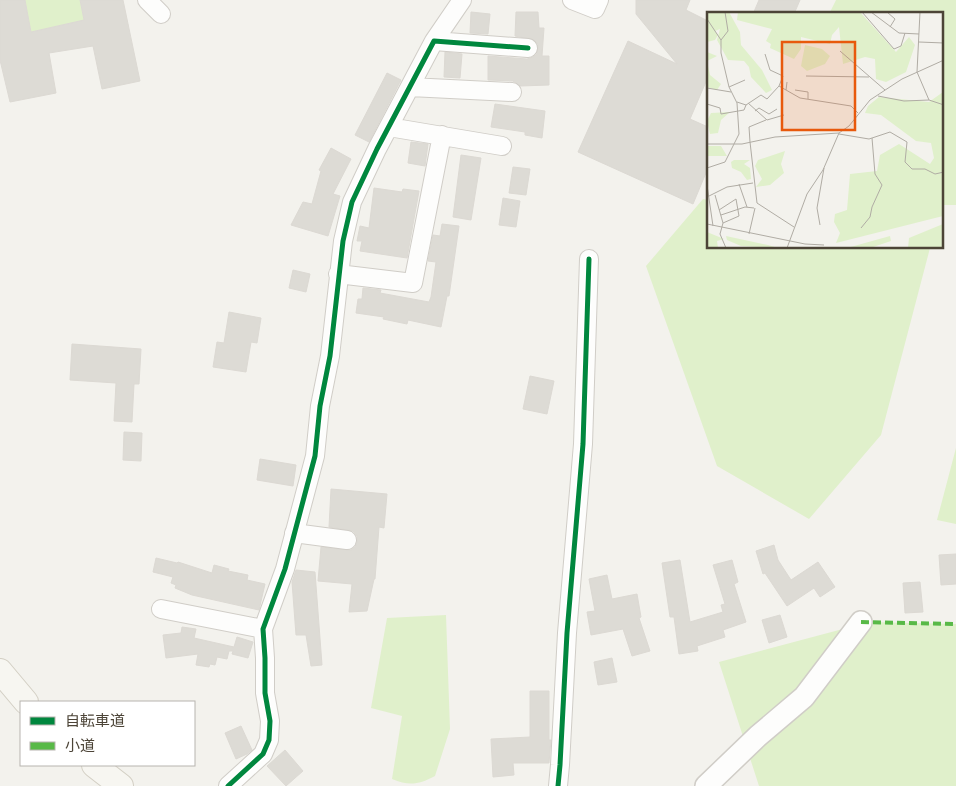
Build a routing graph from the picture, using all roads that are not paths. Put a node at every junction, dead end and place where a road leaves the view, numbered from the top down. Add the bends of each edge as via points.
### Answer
1 (147, 0) edge
2 (462, 0) edge
3 (572, 0) edge
4 (599, 0) edge
5 (161, 14) dead end
6 (434, 41) junction
7 (528, 48) dead end
8 (410, 87) junction
9 (512, 92) dead end
10 (389, 127) junction
11 (442, 135) junction
12 (502, 146) dead end
13 (589, 259) dead end
14 (338, 274) junction
15 (294, 533) junction
16 (347, 540) dead end
17 (161, 609) dead end
18 (861, 622) dead end
19 (263, 629) junction
20 (0, 671) edge
21 (25, 701) edge
22 (95, 766) edge
23 (121, 786) edge
24 (228, 786) edge
25 (558, 786) edge
26 (706, 786) edge

1 - 5 street
2 - 6 street
3 - 4 street via 595,10
6 - 7 street
6 - 8 street
8 - 9 street
8 - 10 street
10 - 11 street
10 - 14 street via 352,202 342,240
11 - 12 street
11 - 14 street via 413,283
13 - 25 street via 583,444
14 - 15 street via 315,456
15 - 16 street
15 - 19 street
17 - 19 street
18 - 26 street via 804,697
19 - 24 street via 269,740 263,754
20 - 21 main road
22 - 23 main road

